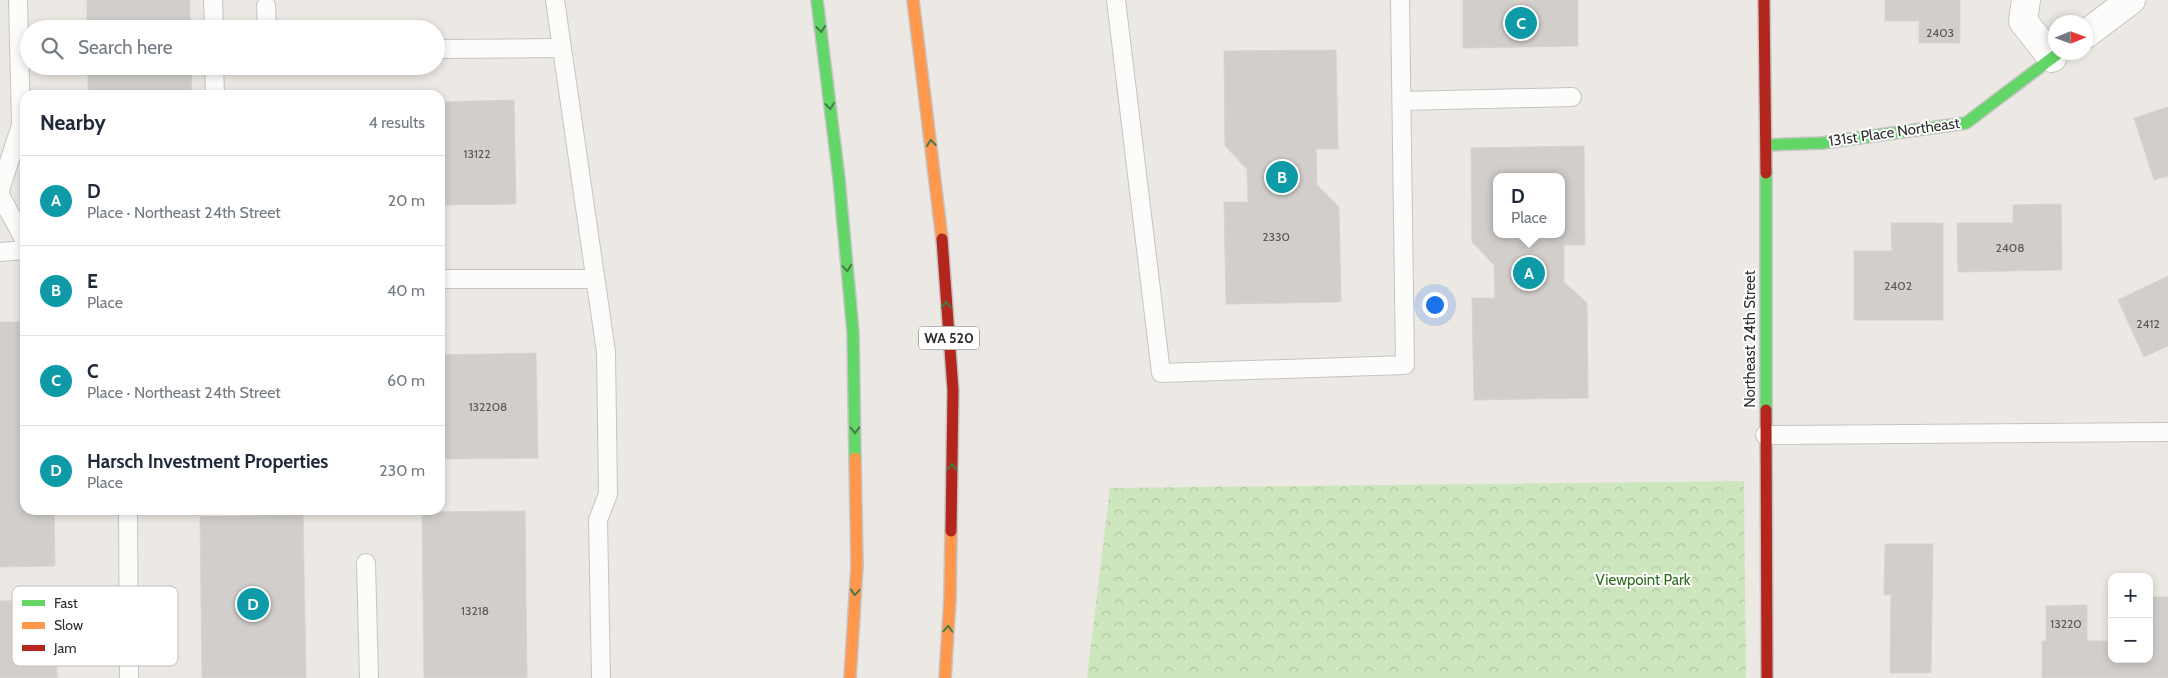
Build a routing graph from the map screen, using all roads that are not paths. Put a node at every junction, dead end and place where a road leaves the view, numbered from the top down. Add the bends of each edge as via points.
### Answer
1 (18, 0) edge
2 (213, 0) edge
3 (555, 0) edge
4 (817, 0) edge
5 (913, 0) edge
6 (1116, 0) edge
7 (1400, 0) edge
8 (1764, 0) edge
9 (2026, 0) edge
10 (2131, 0) edge
11 (266, 6) dead end
12 (214, 20) edge
13 (267, 20) edge
14 (2093, 29) edge
15 (2048, 47) edge
16 (560, 48) junction
17 (445, 49) edge
18 (2049, 60) edge
19 (214, 75) edge
20 (20, 90) edge
21 (215, 90) edge
22 (1572, 97) dead end
23 (1403, 101) junction
24 (20, 127) edge
25 (1766, 145) junction
26 (0, 190) edge
27 (0, 195) edge
28 (20, 232) edge
29 (20, 250) edge
30 (0, 252) edge
31 (595, 278) junction
32 (445, 279) edge
33 (2168, 432) edge
34 (1765, 435) junction
35 (128, 515) edge
36 (366, 562) dead end
37 (128, 586) edge
38 (369, 678) edge
39 (601, 678) edge
40 (850, 678) edge
41 (945, 678) edge
42 (1766, 678) edge

1 - 20 lane
2 - 12 lane
3 - 16 lane
4 -> 40 main road via 839,179 853,332 857,566
41 -> 5 main road, WA 520 via 950,598 953,390 940,216
6 - 23 lane via 1161,373 1405,365
7 - 23 lane
8 - 25 main road, Northeast 24th Street
9 - 15 street via 2023,21
10 - 14 street
11 - 13 lane
16 - 17 lane
16 - 31 lane
18 - 25 main road, 131st Place Northeast via 1966,123 1822,143
19 - 21 lane
22 - 23 lane
24 - 26 lane
25 - 34 main road, Northeast 24th Street
27 - 28 lane
29 - 30 lane
31 - 32 lane
31 - 39 lane via 606,352 608,494 598,520
33 - 34 lane
34 - 42 main road, Northeast 24th Street
35 - 37 lane
36 - 38 lane

